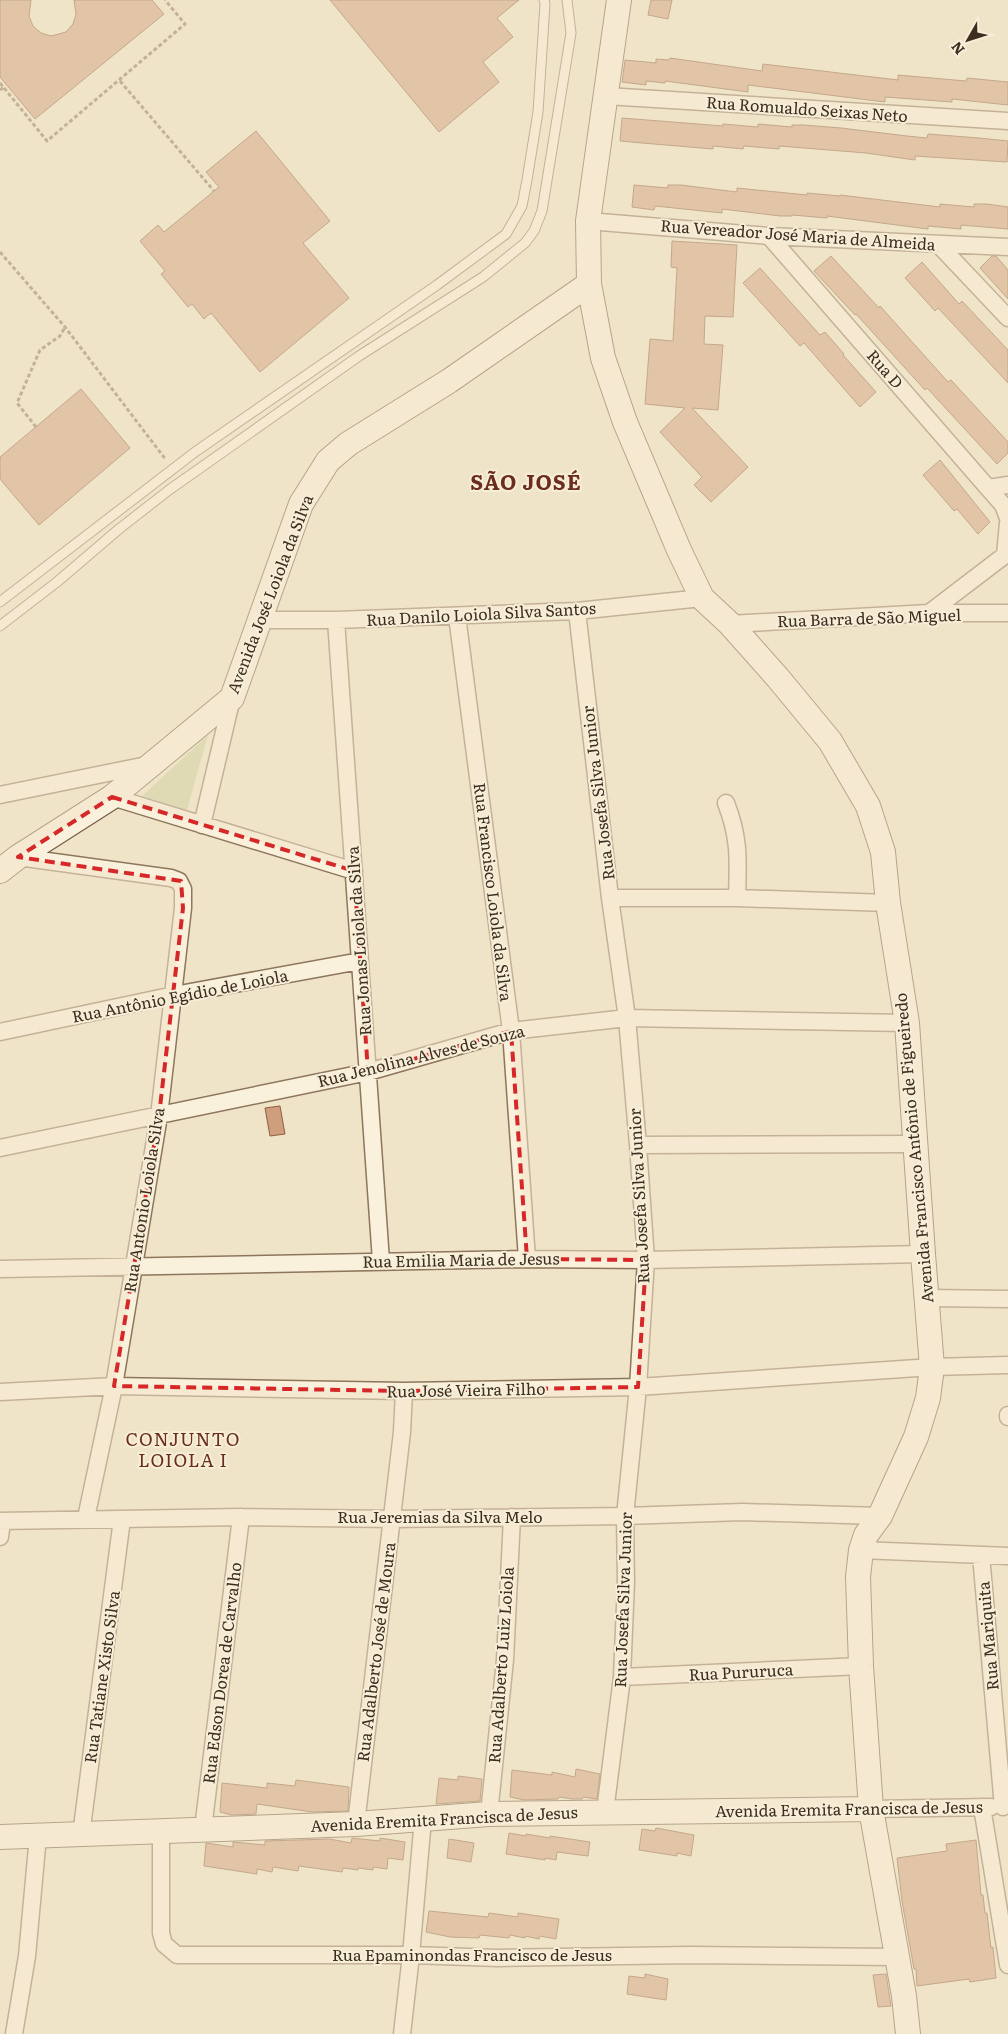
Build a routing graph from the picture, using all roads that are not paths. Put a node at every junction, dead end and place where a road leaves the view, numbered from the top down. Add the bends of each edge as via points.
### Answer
1 (544, 0) edge
2 (567, 0) edge
3 (619, 0) edge
4 (606, 96) junction
5 (1008, 121) edge
6 (588, 221) junction
7 (769, 236) junction
8 (938, 244) junction
9 (1008, 247) edge
10 (588, 284) junction
11 (1008, 318) edge
12 (1008, 485) edge
13 (988, 488) junction
14 (1008, 518) edge
15 (1008, 523) edge
16 (702, 598) junction
17 (0, 602) edge
18 (577, 612) junction
19 (929, 613) junction
20 (1008, 613) edge
21 (457, 616) junction
22 (260, 620) junction
23 (336, 620) junction
24 (730, 624) junction
25 (0, 626) edge
26 (232, 698) junction
27 (152, 764) junction
28 (0, 795) edge
29 (112, 797) junction
30 (726, 803) dead end
31 (202, 826) junction
32 (9, 864) edge
33 (354, 871) junction
34 (610, 898) junction
35 (738, 898) junction
36 (888, 903) junction
37 (360, 961) junction
38 (174, 995) junction
39 (627, 1018) junction
40 (907, 1023) junction
41 (511, 1031) junction
42 (0, 1032) edge
43 (368, 1072) junction
44 (159, 1116) junction
45 (915, 1144) junction
46 (638, 1145) junction
47 (0, 1148) edge
48 (922, 1254) junction
49 (527, 1259) junction
50 (646, 1260) junction
51 (381, 1261) junction
52 (133, 1266) junction
53 (0, 1269) edge
54 (926, 1298) junction
55 (1008, 1299) edge
56 (1008, 1365) edge
57 (932, 1367) junction
58 (114, 1386) junction
59 (638, 1387) junction
60 (404, 1391) junction
61 (0, 1392) edge
62 (625, 1516) junction
63 (880, 1516) junction
64 (241, 1517) junction
65 (512, 1517) junction
66 (86, 1518) junction
67 (122, 1519) junction
68 (392, 1519) junction
69 (1, 1526) edge
70 (861, 1550) junction
71 (981, 1555) junction
72 (1008, 1556) edge
73 (861, 1666) junction
74 (622, 1677) junction
75 (982, 1807) junction
76 (1006, 1807) edge
77 (871, 1809) junction
78 (605, 1812) junction
79 (489, 1814) junction
80 (423, 1819) junction
81 (356, 1824) junction
82 (203, 1830) junction
83 (161, 1832) junction
84 (81, 1835) junction
85 (38, 1836) junction
86 (0, 1837) edge
87 (411, 1955) junction
88 (897, 1957) junction
89 (1008, 1965) edge
90 (14, 2034) edge
91 (402, 2034) edge
92 (908, 2034) edge

1 - 17 lane via 538,112 522,206 506,234 195,452
2 - 25 lane via 570,32 542,212 525,242 483,277 360,356 169,490
3 - 4 street, Avenida Francisco Antônio de Figueiredo
4 - 5 street, Rua Romualdo Seixas Neto
4 - 6 street, Avenida Francisco Antônio de Figueiredo
6 - 7 street, Rua Vereador José Maria de Almeida
6 - 10 street, Avenida Francisco Antônio de Figueiredo
7 - 8 street, Rua Vereador José Maria de Almeida
7 - 13 street, Rua D
8 - 9 street, Rua Vereador José Maria de Almeida
8 - 11 street
10 - 16 street, Avenida Francisco Antônio de Figueiredo via 603,358 625,422
10 - 22 street, Avenida José Loiola da Silva via 449,381 348,444 328,461 301,504
12 - 13 street
13 - 14 street, Rua D via 1003,505
15 - 19 street via 1005,555
16 - 18 street, Rua Danilo Loiola Silva Santos
16 - 24 street, Avenida Francisco Antônio de Figueiredo
18 - 21 street, Rua Danilo Loiola Silva Santos
18 - 34 street, Rua Josefa Silva Junior
19 - 20 street, Rua Barra de São Miguel
19 - 24 street, Rua Barra de São Miguel
21 - 23 street, Rua Danilo Loiola Silva Santos
21 - 41 street, Rua Francisco Loiola da Silva
22 - 23 street, Rua Danilo Loiola Silva Santos
22 - 26 street, Avenida José Loiola da Silva
23 - 33 street, Rua Jonas Loiola da Silva
24 - 36 street, Avenida Francisco Antônio de Figueiredo via 830,741 854,779 868,806 883,852
26 - 27 street, Avenida José Loiola da Silva
26 - 31 street
27 - 28 street
27 - 29 street, Avenida José Loiola da Silva
29 - 31 street
29 - 32 street, Avenida José Loiola da Silva
30 - 35 street via 738,851
31 - 33 street
32 - 38 street, Rua Antonio Loiola Silva via 179,880 184,898
33 - 37 street, Rua Jonas Loiola da Silva
34 - 35 street
34 - 39 street, Rua Josefa Silva Junior
35 - 36 street
36 - 40 street, Avenida Francisco Antônio de Figueiredo
37 - 38 street, Rua Antônio Egídio de Loiola
37 - 43 street, Rua Jonas Loiola da Silva
38 - 42 street, Rua Antônio Egídio de Loiola
38 - 44 street, Rua Antonio Loiola Silva
39 - 40 street, Rua Jenolina Alves de Souza
39 - 41 street, Rua Jenolina Alves de Souza
39 - 46 street, Rua Josefa Silva Junior
40 - 45 street, Avenida Francisco Antônio de Figueiredo
41 - 43 street, Rua Jenolina Alves de Souza
41 - 49 street, Rua Francisco Loiola da Silva
43 - 44 street, Rua Jenolina Alves de Souza
43 - 51 street, Rua Jonas Loiola da Silva
44 - 47 street, Rua Jenolina Alves de Souza
44 - 52 street, Rua Antonio Loiola Silva
45 - 46 street
45 - 48 street, Avenida Francisco Antônio de Figueiredo
46 - 50 street, Rua Josefa Silva Junior
48 - 50 street, Rua Emilia Maria de Jesus
48 - 54 street, Avenida Francisco Antônio de Figueiredo
49 - 50 street, Rua Emilia Maria de Jesus
49 - 51 street, Rua Emilia Maria de Jesus
50 - 59 street, Rua Josefa Silva Junior
51 - 52 street, Rua Emilia Maria de Jesus
52 - 53 street, Rua Emilia Maria de Jesus
52 - 58 street, Rua Antonio Loiola Silva
54 - 55 street
54 - 57 street, Avenida Francisco Antônio de Figueiredo
56 - 57 street, Rua José Vieira Filho
57 - 59 street, Rua José Vieira Filho
57 - 63 street, Avenida Francisco Antônio de Figueiredo via 928,1398 916,1437
58 - 60 street, Rua José Vieira Filho
58 - 61 street, Rua José Vieira Filho
58 - 66 street, Rua Antonio Loiola Silva
59 - 60 street, Rua José Vieira Filho
59 - 62 street, Rua Josefa Silva Junior
60 - 68 street, Rua Adalberto José de Moura
62 - 63 street, Rua Jeremias da Silva Melo via 742,1512
62 - 65 street, Rua Jeremias da Silva Melo
62 - 74 street, Rua Josefa Silva Junior
63 - 70 street, Avenida Francisco Antônio de Figueiredo via 866,1535
64 - 67 street, Rua Jeremias da Silva Melo
64 - 68 street, Rua Jeremias da Silva Melo
64 - 82 street, Rua Edson Dorea de Carvalho
65 - 68 street, Rua Jeremias da Silva Melo
65 - 79 street, Rua Adalberto Luiz Loiola via 505,1660
66 - 67 street, Rua Jeremias da Silva Melo
66 - 69 street, Rua Jeremias da Silva Melo
67 - 84 street, Rua Tatiane Xisto Silva
68 - 81 street, Rua Adalberto José de Moura
70 - 71 street
70 - 73 street, Avenida Francisco Antônio de Figueiredo via 858,1576
71 - 72 street
71 - 76 street, Rua Mariquita
73 - 74 street, Rua Pururuca
73 - 77 street, Avenida Francisco Antônio de Figueiredo
74 - 78 street, Rua Josefa Silva Junior
75 - 76 street, Avenida Eremita Francisca de Jesus
75 - 77 street, Avenida Eremita Francisca de Jesus
75 - 89 street
77 - 78 street, Avenida Eremita Francisca de Jesus
77 - 88 street, Avenida Francisco Antônio de Figueiredo
78 - 79 street, Avenida Eremita Francisca de Jesus
79 - 80 street, Avenida Eremita Francisca de Jesus
80 - 81 street, Avenida Eremita Francisca de Jesus
80 - 87 street
81 - 82 street, Avenida Eremita Francisca de Jesus
82 - 83 street, Avenida Eremita Francisca de Jesus
83 - 84 street, Avenida Eremita Francisca de Jesus
83 - 87 street, Rua Epaminondas Francisco de Jesus via 161,1933 164,1944 177,1955
84 - 85 street, Avenida Eremita Francisca de Jesus
85 - 86 street, Avenida Eremita Francisca de Jesus
85 - 90 street via 27,1956
87 - 88 street, Rua Epaminondas Francisco de Jesus via 498,1958 691,1955
87 - 91 street
88 - 92 street, Avenida Francisco Antônio de Figueiredo

